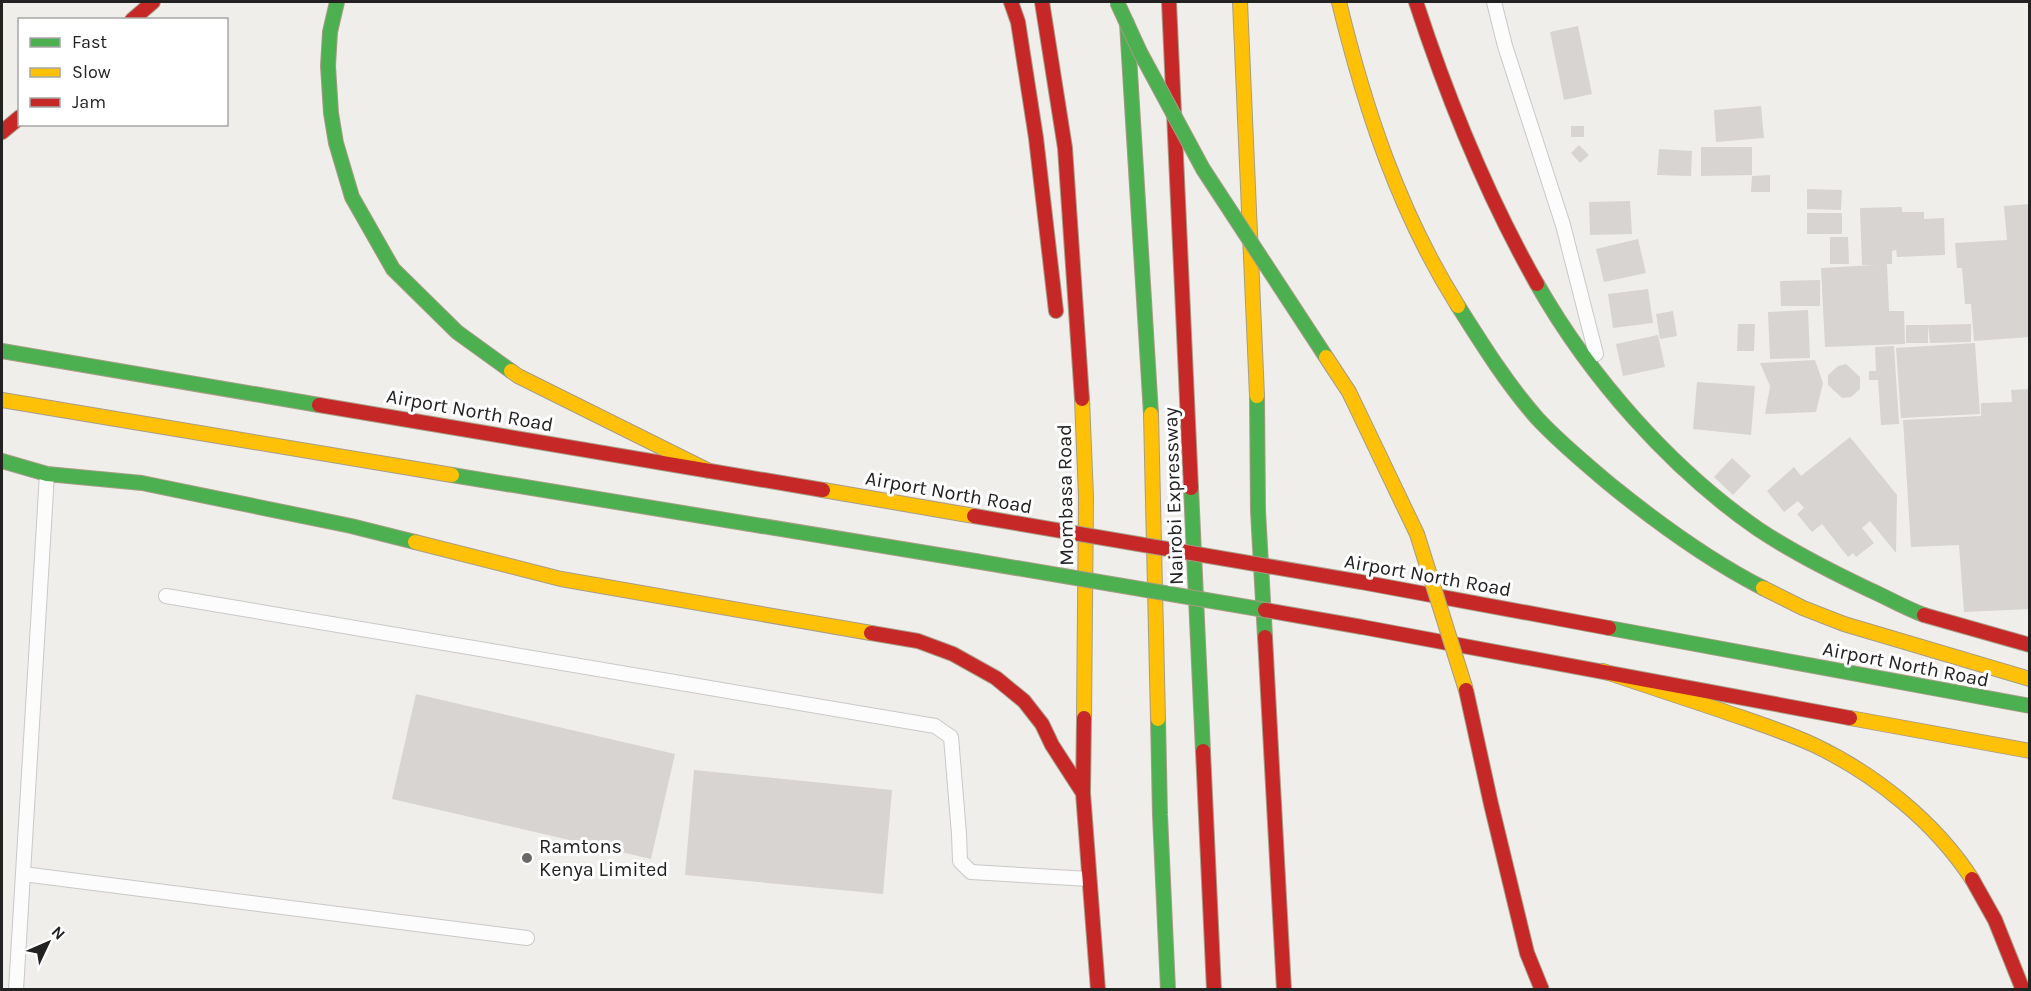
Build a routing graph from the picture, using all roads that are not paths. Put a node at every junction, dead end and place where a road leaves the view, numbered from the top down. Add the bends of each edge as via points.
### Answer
1 (153, 2) edge
2 (337, 2) edge
3 (1011, 2) edge
4 (1042, 2) edge
5 (1117, 2) edge
6 (1126, 2) edge
7 (1169, 2) edge
8 (1240, 2) edge
9 (1339, 2) edge
10 (1416, 2) edge
11 (1494, 2) edge
12 (134, 18) edge
13 (18, 119) edge
14 (2, 132) edge
15 (1058, 321) dead end
16 (2, 351) edge
17 (1065, 368) dead end
18 (1602, 378) junction
19 (2, 400) edge
20 (1084, 435) junction
21 (2, 461) edge
22 (709, 471) junction
23 (47, 474) junction
24 (166, 597) dead end
25 (2030, 645) edge
26 (1603, 671) junction
27 (2030, 679) edge
28 (2030, 706) edge
29 (2030, 751) edge
30 (1083, 793) junction
31 (23, 874) junction
32 (1089, 879) junction
33 (1281, 920) junction
34 (527, 938) dead end
35 (16, 990) edge
36 (1098, 990) edge
37 (1168, 990) edge
38 (1214, 990) edge
39 (1284, 990) edge
40 (1296, 990) edge
41 (1542, 990) edge
42 (2023, 990) edge

1 - 12 main road
2 - 22 main road via 328,66 336,143 352,197 393,269 457,332 518,376
3 - 15 main road via 1018,22 1036,138
4 - 20 main road, Mombasa Road via 1065,148
5 - 41 main road, bridge via 1203,169 1348,392 1417,534 1468,695 1527,953
6 - 37 main road, Nairobi Expressway via 1151,420
7 - 38 main road, Nairobi Expressway
8 - 33 main road via 1257,385 1258,512
9 - 27 main road via 1368,106 1401,198 1425,249 1450,295 1544,425 1645,513 1725,568 1831,619
10 - 18 main road via 1479,171 1527,268 1564,328
11 - 18 lane via 1563,225
13 - 14 main road
16 - 22 main road, Airport North Road
17 - 20 main road
18 - 25 main road via 1661,447 1742,518 1783,546 1922,615
19 - 26 main road, bridge via 975,561
20 - 30 main road, Mombasa Road
21 - 23 main road
22 - 28 main road, Airport North Road, bridge via 1361,582
23 - 30 main road via 142,483 351,526 561,579 918,641 977,666 1024,701
23 - 31 lane
24 - 32 lane via 935,726 951,737 960,861 971,872
26 - 29 main road
26 - 42 main road via 1778,730 1824,750 1872,779 1928,825 1956,856 1981,893
30 - 32 main road, Mombasa Road
31 - 34 lane
31 - 35 lane
32 - 36 main road, Mombasa Road
33 - 39 main road
33 - 40 main road

